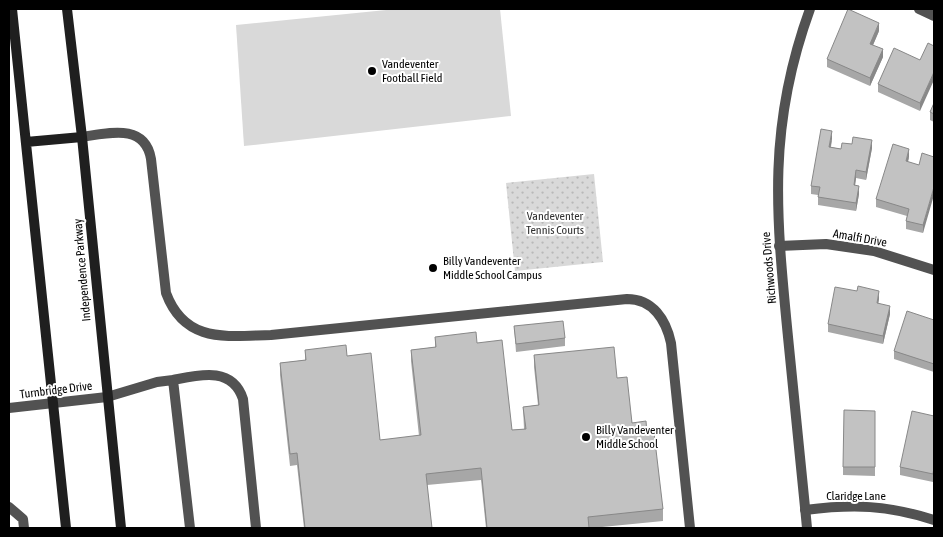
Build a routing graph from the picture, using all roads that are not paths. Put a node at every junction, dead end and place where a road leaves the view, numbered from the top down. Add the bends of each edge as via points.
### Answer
1 (12, 9) edge
2 (67, 9) edge
3 (810, 9) edge
4 (918, 9) edge
5 (934, 16) edge
6 (82, 137) junction
7 (26, 142) junction
8 (779, 246) junction
9 (934, 270) edge
10 (173, 380) junction
11 (107, 397) junction
12 (52, 403) junction
13 (9, 408) edge
14 (9, 507) edge
15 (805, 510) junction
16 (934, 520) edge
17 (24, 528) edge
18 (66, 528) edge
19 (121, 528) edge
20 (190, 528) edge
21 (256, 528) edge
22 (690, 528) edge
23 (807, 528) edge

1 - 7 main road
2 - 6 main road, Independence Parkway
3 - 8 street, Richwoods Drive via 786,92 781,122 776,181
4 - 5 street
6 - 7 main road
6 - 11 main road, Independence Parkway
6 - 22 street via 131,133 147,146 166,293 182,320 208,334 226,337 271,335 627,299 652,308 664,320 670,343
7 - 12 main road
8 - 9 street, Amalfi Drive via 826,244 874,250
8 - 15 street, Richwoods Drive
10 - 11 street, Turnbridge Drive
10 - 20 street
10 - 21 street, Turnbridge Drive via 198,375 221,376 232,381 241,393
11 - 12 street, Turnbridge Drive
11 - 19 main road, Independence Parkway
12 - 13 street, Turnbridge Drive
12 - 18 main road
14 - 17 street via 23,519
15 - 16 street, Claridge Lane via 872,506 902,510
15 - 23 street, Richwoods Drive

